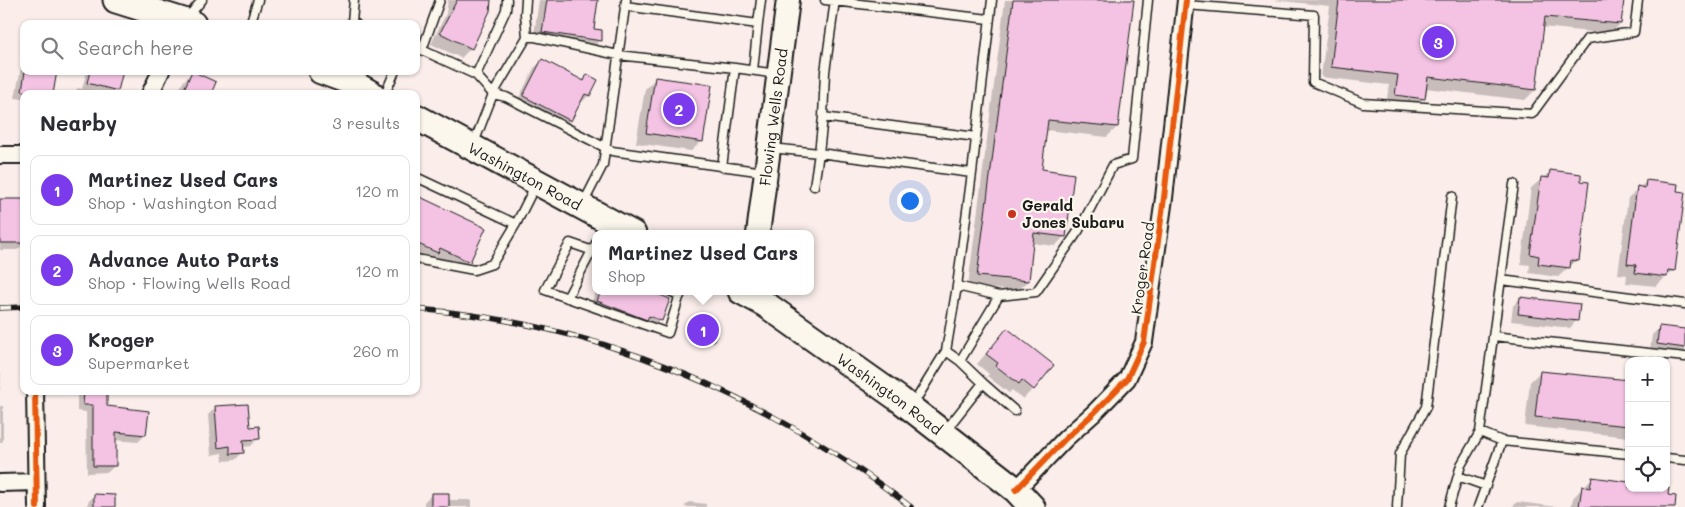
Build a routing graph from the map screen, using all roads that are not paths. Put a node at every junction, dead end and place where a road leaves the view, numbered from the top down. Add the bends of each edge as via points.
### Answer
1 (202, 0) edge
2 (258, 0) edge
3 (354, 0) edge
4 (440, 0) edge
5 (507, 0) edge
6 (526, 0) edge
7 (761, 0) edge
8 (788, 0) edge
9 (825, 0) edge
10 (992, 0) edge
11 (1148, 0) edge
12 (1638, 0) edge
13 (835, 1) edge
14 (131, 2) edge
15 (1186, 2) edge
16 (625, 3) edge
17 (990, 19) junction
18 (179, 20) edge
19 (189, 20) edge
20 (251, 20) edge
21 (352, 20) edge
22 (758, 24) junction
23 (527, 37) junction
24 (420, 47) edge
25 (420, 49) edge
26 (618, 55) junction
27 (735, 68) junction
28 (753, 70) junction
29 (779, 74) junction
30 (159, 75) edge
31 (332, 75) edge
32 (393, 75) edge
33 (476, 75) junction
34 (152, 90) edge
35 (365, 90) edge
36 (387, 90) edge
37 (493, 94) junction
38 (823, 117) junction
39 (420, 119) edge
40 (976, 137) junction
41 (605, 146) junction
42 (472, 147) junction
43 (769, 147) junction
44 (819, 153) junction
45 (0, 155) edge
46 (20, 155) edge
47 (722, 167) junction
48 (766, 173) junction
49 (972, 173) junction
50 (420, 179) edge
51 (537, 182) junction
52 (1514, 184) dead end
53 (814, 186) dead end
54 (1452, 196) dead end
55 (582, 206) junction
56 (516, 224) junction
57 (624, 230) edge
58 (759, 230) edge
59 (592, 248) edge
60 (592, 253) edge
61 (420, 260) edge
62 (1501, 280) junction
63 (957, 286) junction
64 (681, 295) edge
65 (750, 295) edge
66 (999, 296) junction
67 (567, 298) junction
68 (1685, 304) edge
69 (1493, 336) junction
70 (946, 352) junction
71 (1685, 357) edge
72 (960, 361) junction
73 (982, 383) junction
74 (35, 395) edge
75 (910, 408) junction
76 (1015, 411) dead end
77 (1480, 432) junction
78 (943, 434) junction
79 (1502, 441) junction
80 (1625, 454) edge
81 (1670, 458) edge
82 (1685, 460) edge
83 (1458, 476) junction
84 (36, 482) junction
85 (0, 483) edge
86 (1486, 486) junction
87 (1024, 499) edge
88 (37, 507) edge
89 (1397, 507) edge
90 (1450, 507) edge
91 (1478, 507) edge

1 - 19 lane
2 - 20 lane
3 - 21 lane
4 - 24 lane
5 - 33 lane via 506,10
6 - 23 lane
7 - 22 lane
8 - 29 main road, Flowing Wells Road
9 - 13 lane
10 - 17 lane
11 - 66 lane via 1132,159 1113,165 1079,230 1036,292
12 - 15 lane via 1634,32 1587,40 1532,114 1363,103 1313,82 1314,15
13 - 17 lane
13 - 38 lane via 825,72
14 - 18 main road
15 - 87 street, Kroger Road via 1144,342 1127,379 1066,438
16 - 22 lane
16 - 26 lane
17 - 40 lane
22 - 28 lane
23 - 26 lane
23 - 37 lane
25 - 33 lane
26 - 27 lane
26 - 41 lane
27 - 28 lane
27 - 47 lane
28 - 29 lane
29 - 43 main road, Flowing Wells Road
30 - 34 street
31 - 35 main road
32 - 36 lane
33 - 37 lane
37 - 41 lane via 506,97
37 - 42 lane
38 - 40 lane
38 - 44 lane
39 - 42 main road, Washington Road
40 - 49 lane
41 - 47 lane via 612,151
41 - 55 lane via 603,165
42 - 51 main road, Washington Road
43 - 44 lane
43 - 48 main road, Flowing Wells Road
44 - 49 lane
44 - 53 lane
45 - 46 street
47 - 48 lane
48 - 58 main road, Flowing Wells Road
49 - 63 lane
50 - 56 lane
51 - 55 main road, Washington Road
51 - 56 lane
52 - 62 lane
54 - 89 lane via 1426,407 1400,454
55 - 57 main road, Washington Road via 606,223
56 - 61 lane via 492,264 474,270
59 - 67 lane via 570,243 545,290
60 - 67 lane
62 - 68 lane
62 - 69 lane
63 - 66 lane
63 - 70 lane
64 - 67 lane via 668,333
65 - 75 main road, Washington Road
66 - 72 lane
69 - 71 lane
69 - 77 lane
70 - 72 lane
70 - 75 lane
72 - 73 lane
73 - 76 lane
73 - 78 lane
74 - 84 street
75 - 78 main road, Washington Road
77 - 79 lane
77 - 83 lane
78 - 87 main road, Washington Road
79 - 80 lane
79 - 86 lane
81 - 82 lane
83 - 86 lane
83 - 90 lane
84 - 85 street
84 - 88 street
86 - 91 lane

